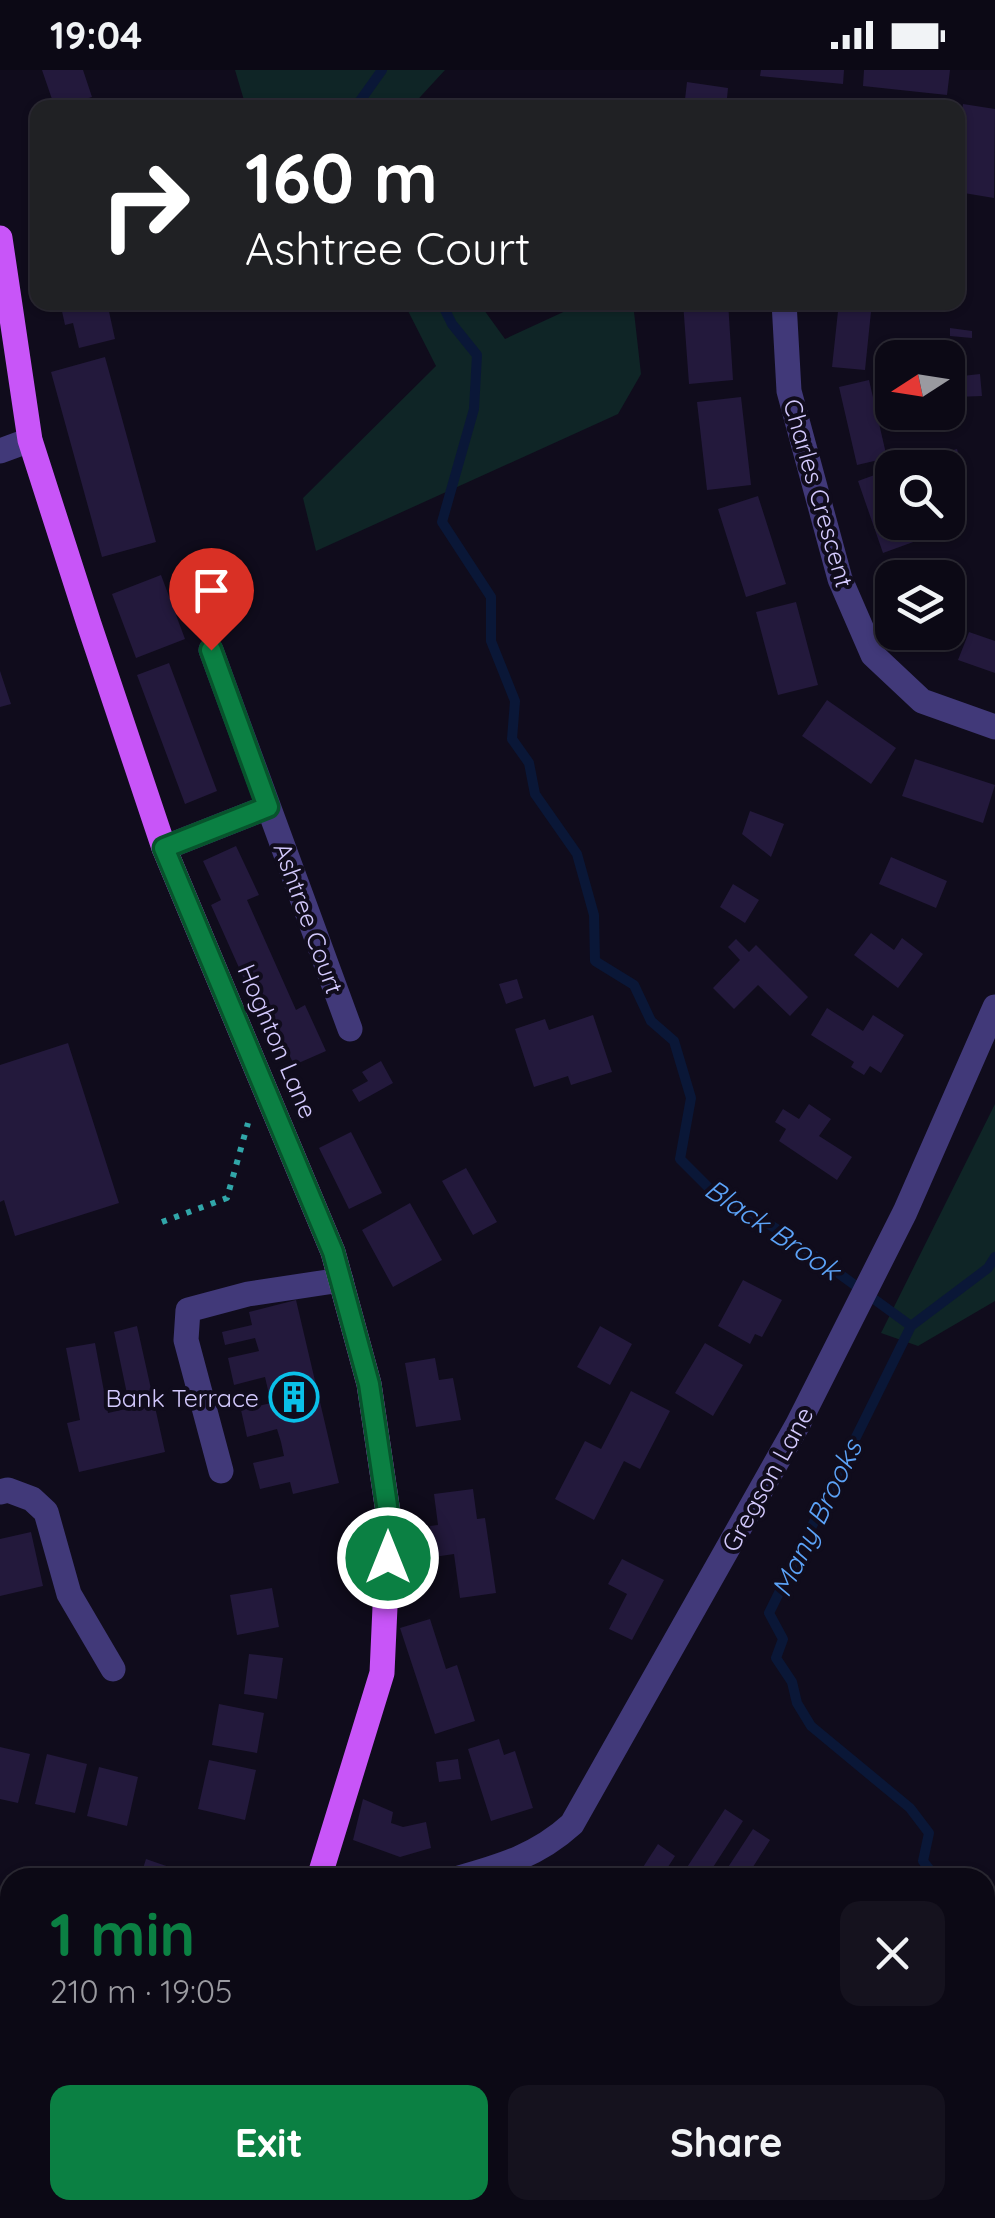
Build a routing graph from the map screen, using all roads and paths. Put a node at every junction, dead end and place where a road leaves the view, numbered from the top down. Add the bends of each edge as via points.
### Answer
1 (0, 238) edge
2 (785, 310) edge
3 (30, 440) junction
4 (0, 451) edge
5 (211, 650) dead end
6 (995, 726) edge
7 (268, 807) junction
8 (164, 848) junction
9 (995, 1007) edge
10 (350, 1029) dead end
11 (268, 1096) junction
12 (162, 1222) dead end
13 (341, 1280) junction
14 (221, 1471) dead end
15 (0, 1492) edge
16 (114, 1669) dead end
17 (325, 1868) edge
18 (492, 1868) edge

1 - 3 main road, Hoghton Lane
2 - 6 street, Charles Crescent via 790,391 840,579 873,655 922,701
3 - 4 street
3 - 8 main road, Hoghton Lane
5 - 7 street, Ashtree Court
7 - 8 street
7 - 10 street, Ashtree Court
8 - 11 main road, Hoghton Lane
9 - 18 street, Gregson Lane via 904,1212 798,1424 572,1824 526,1858
11 - 12 path via 254,1103 227,1198
11 - 13 main road, Hoghton Lane
13 - 14 street via 188,1310 186,1340
13 - 17 main road, Hoghton Lane via 369,1384 389,1519 382,1673
15 - 16 street via 32,1499 46,1512 69,1594

